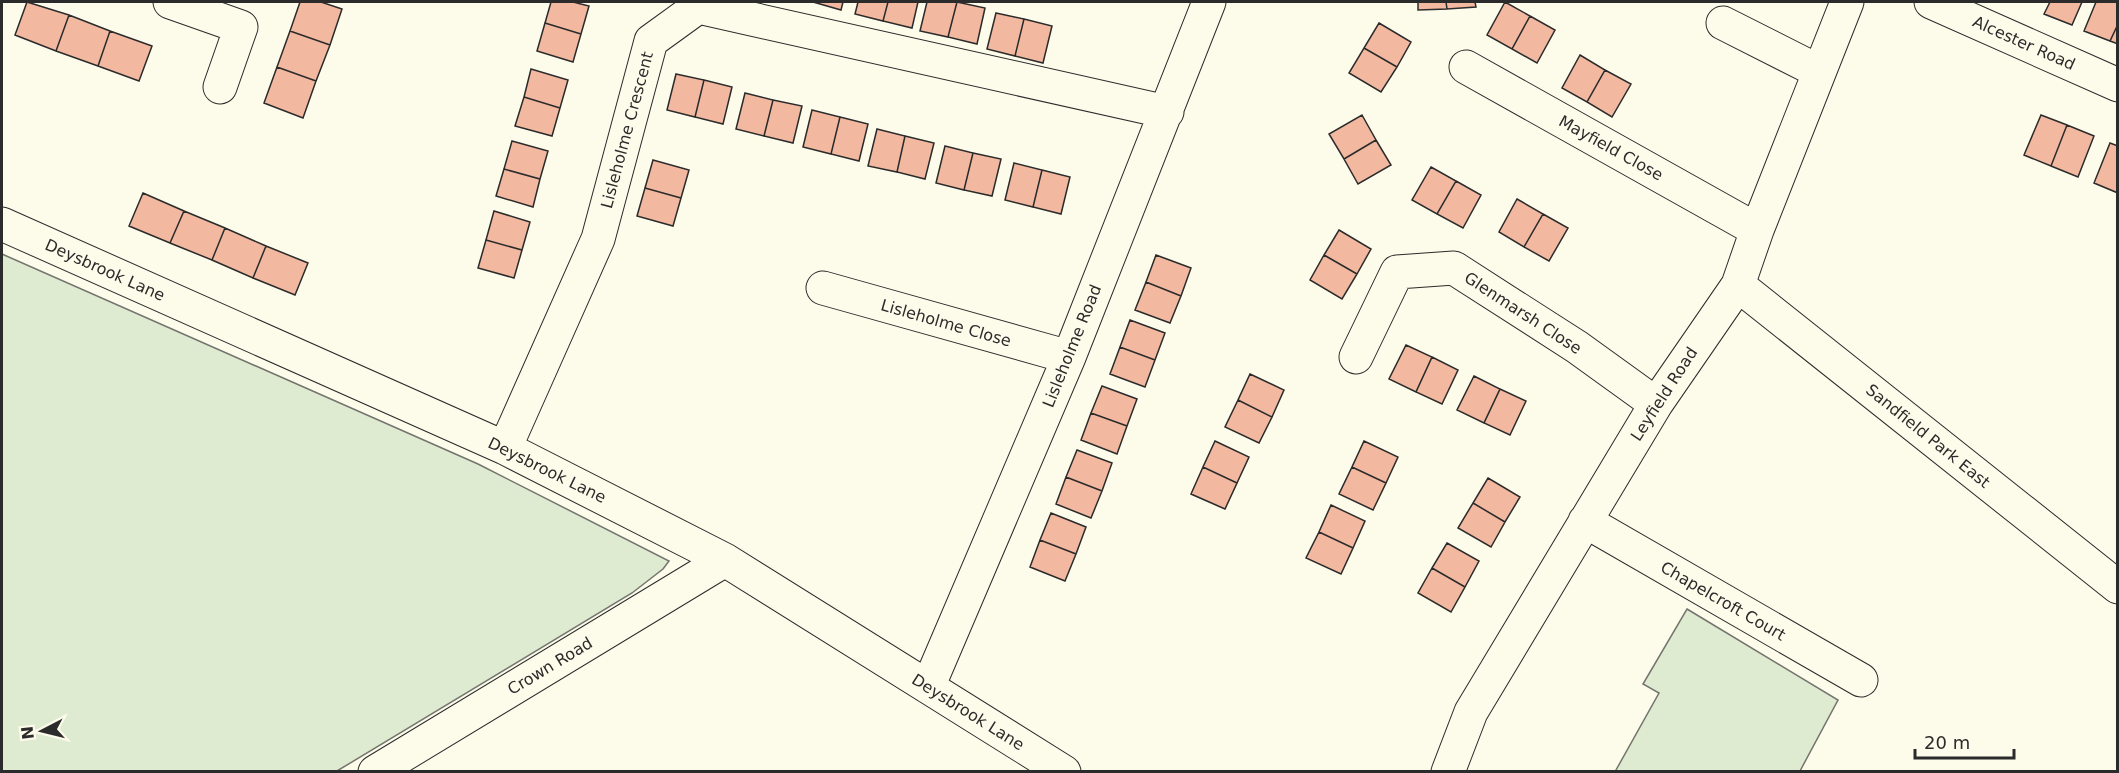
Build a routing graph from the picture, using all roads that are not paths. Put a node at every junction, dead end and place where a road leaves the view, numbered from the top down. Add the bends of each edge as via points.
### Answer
1 (170, 2) edge
2 (1209, 2) edge
3 (1847, 2) edge
4 (1931, 2) edge
5 (1723, 23) dead end
6 (1466, 67) dead end
7 (1818, 71) junction
8 (2118, 85) edge
9 (220, 87) dead end
10 (1167, 112) junction
11 (2, 224) edge
12 (1757, 230) junction
13 (1738, 285) junction
14 (823, 288) dead end
15 (1068, 357) junction
16 (1356, 357) dead end
17 (1656, 404) junction
18 (506, 448) junction
19 (1586, 521) junction
20 (725, 561) junction
21 (2118, 587) edge
22 (1861, 680) dead end
23 (928, 687) junction
24 (1025, 762) edge
25 (375, 771) edge
26 (1064, 771) edge
27 (1448, 771) edge

1 - 9 street via 241,27
2 - 10 street, Lisleholme Road
3 - 7 street, Leyfield Road
4 - 8 street, Alcester Road
5 - 7 street
6 - 12 street, Mayfield Close
7 - 12 street, Leyfield Road
10 - 15 street, Lisleholme Road
10 - 18 street, Lisleholme Crescent via 698,7 651,41 598,239
11 - 18 street, Deysbrook Lane
12 - 13 street, Leyfield Road
13 - 17 street, Leyfield Road
13 - 21 street, Sandfield Park East
14 - 15 street, Lisleholme Close
15 - 23 street, Lisleholme Road
16 - 17 street, Glenmarsh Close via 1397,272 1454,268 1577,347
17 - 19 street, Leyfield Road
18 - 20 street, Deysbrook Lane
19 - 22 street, Chapelcroft Court
19 - 27 street, Leyfield Road via 1471,712
20 - 23 street, Deysbrook Lane
20 - 25 street, Crown Road
23 - 24 street, Deysbrook Lane
24 - 26 street, Deysbrook Lane

